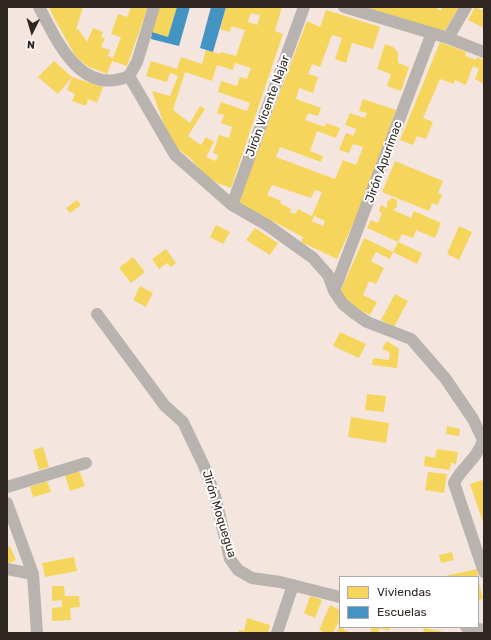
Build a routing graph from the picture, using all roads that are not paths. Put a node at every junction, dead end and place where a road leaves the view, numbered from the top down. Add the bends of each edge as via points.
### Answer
1 (39, 7) edge
2 (154, 7) edge
3 (304, 7) edge
4 (344, 7) edge
5 (466, 7) edge
6 (432, 33) junction
7 (448, 38) junction
8 (484, 52) edge
9 (129, 76) junction
10 (232, 205) junction
11 (334, 291) junction
12 (97, 314) dead end
13 (86, 463) dead end
14 (7, 487) edge
15 (7, 503) edge
16 (7, 569) edge
17 (484, 572) edge
18 (33, 574) junction
19 (293, 585) junction
20 (339, 597) edge
21 (472, 628) edge
22 (484, 630) edge
23 (37, 633) edge
24 (277, 633) edge

1 - 9 street via 62,49 75,66 107,82
2 - 9 street via 137,62
3 - 10 street, Jirón Vicente Najar
4 - 6 street
5 - 7 street
6 - 7 street
6 - 11 street, Jirón Apurimac
7 - 8 street
9 - 10 street via 175,155
10 - 11 street via 268,225 312,258 328,275
11 - 17 street via 343,304 367,322 411,339 446,378 473,419 483,440 480,451 454,483
12 - 19 street, Jirón Moquegua via 165,406 183,422 204,466 230,559 238,570 252,578
13 - 14 street
15 - 18 street
16 - 18 street
18 - 23 street
19 - 20 street, Jirón Moquegua
19 - 24 street
21 - 22 street

